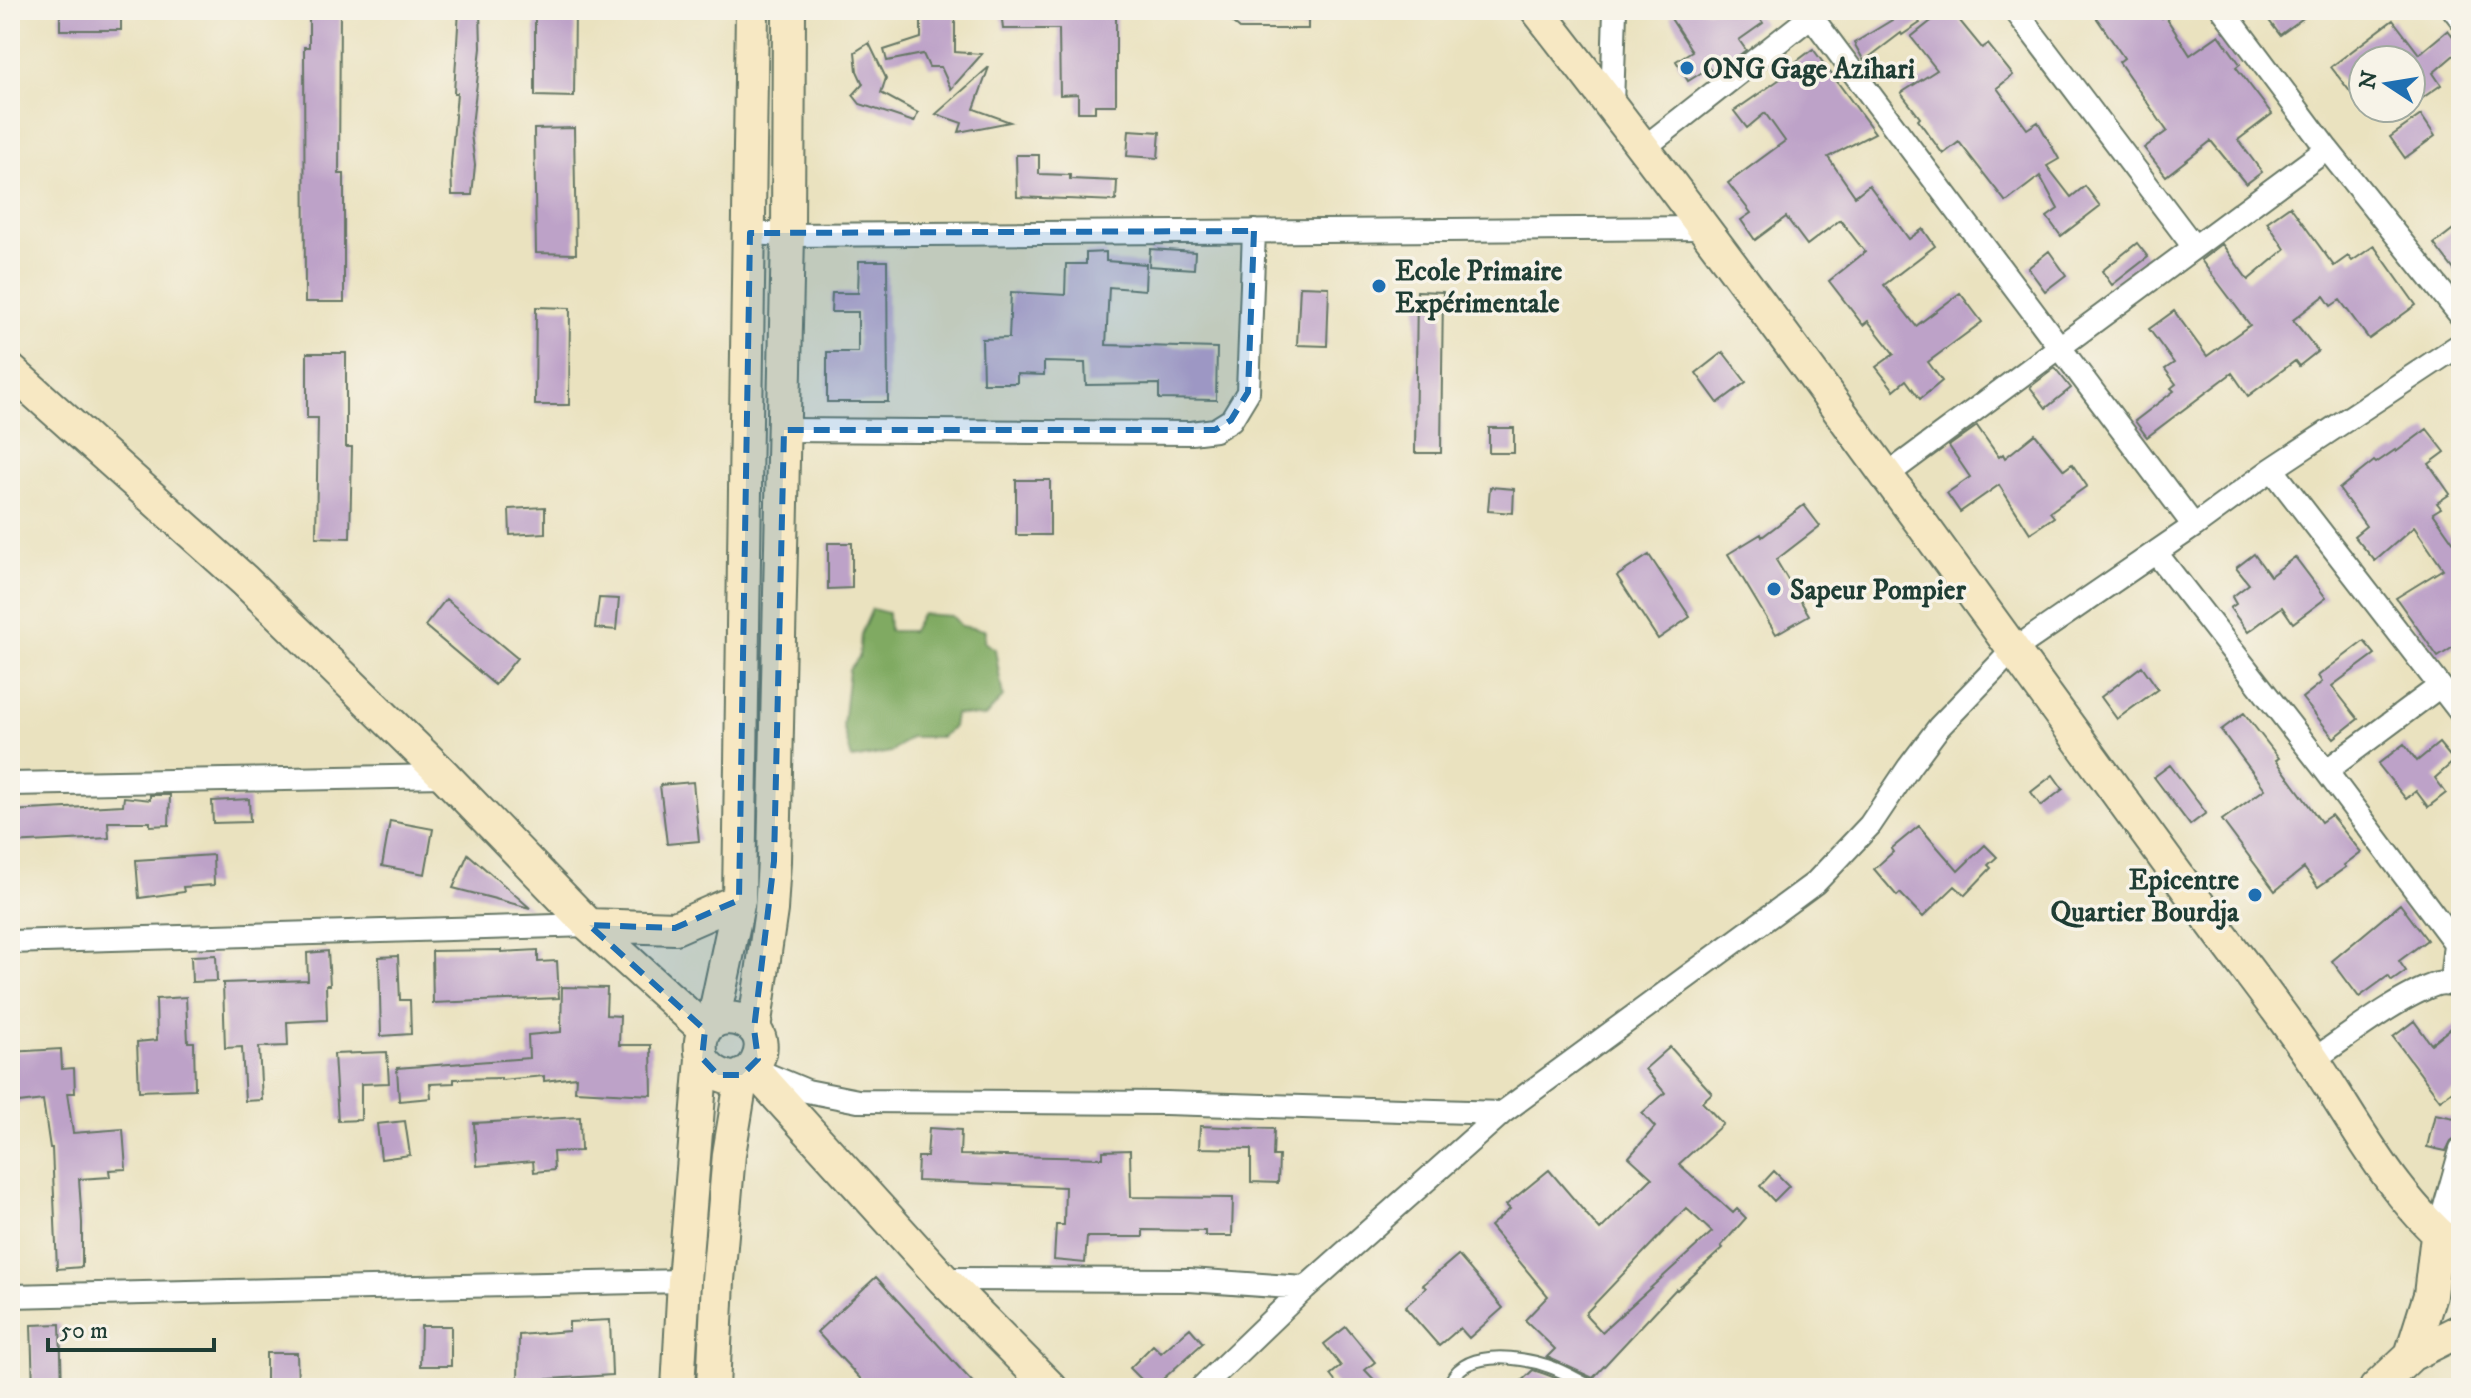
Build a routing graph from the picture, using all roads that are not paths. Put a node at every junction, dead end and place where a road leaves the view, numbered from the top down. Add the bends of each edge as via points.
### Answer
1 (752, 10) edge
2 (789, 10) edge
3 (1537, 10) edge
4 (1615, 10) edge
5 (2015, 10) edge
6 (2223, 10) edge
7 (2454, 10) edge
8 (1815, 13) edge
9 (2461, 19) edge
10 (1612, 106) junction
11 (1645, 147) junction
12 (2327, 149) junction
13 (1704, 228) junction
14 (1254, 231) junction
15 (750, 233) junction
16 (788, 235) junction
17 (2194, 247) junction
18 (2461, 316) edge
19 (2461, 344) edge
20 (2060, 346) junction
21 (10, 370) edge
22 (784, 430) junction
23 (2272, 469) junction
24 (1887, 475) junction
25 (2194, 526) junction
26 (2156, 553) junction
27 (2012, 651) junction
28 (2440, 686) junction
29 (2461, 713) edge
30 (2326, 771) junction
31 (445, 776) junction
32 (10, 784) edge
33 (739, 900) junction
34 (2461, 917) edge
35 (589, 925) junction
36 (10, 942) edge
37 (2455, 943) junction
38 (2456, 985) edge
39 (754, 1029) junction
40 (707, 1037) junction
41 (2313, 1060) junction
42 (747, 1072) junction
43 (1502, 1113) junction
44 (2461, 1150) edge
45 (2449, 1244) edge
46 (943, 1279) junction
47 (684, 1281) junction
48 (1305, 1288) junction
49 (10, 1296) edge
50 (2461, 1330) edge
51 (2411, 1355) junction
52 (678, 1388) edge
53 (713, 1388) edge
54 (1051, 1388) edge
55 (1201, 1388) edge
56 (1449, 1388) edge
57 (1594, 1388) edge
58 (2376, 1388) edge

1 - 15 street
2 - 16 street
3 - 10 street
4 - 10 street
5 - 17 street
6 - 12 street
7 - 9 street
8 - 11 street
8 - 20 street
10 - 11 street
11 - 13 street
12 - 17 street
12 - 18 street
13 - 14 street
13 - 24 street
14 - 16 street
14 - 22 street via 1248,392 1231,420 1215,430
15 - 16 street
15 - 33 street
16 - 22 street
17 - 20 street
19 - 23 street
20 - 24 street
20 - 25 street
21 - 31 street via 244,580
22 - 39 street via 773,873
23 - 25 street
23 - 28 street
24 - 27 street
25 - 26 street
26 - 27 street
26 - 30 street
27 - 41 street
27 - 43 street via 1939,727 1870,825 1815,883
28 - 29 street
28 - 30 street
30 - 37 street
31 - 32 street
31 - 35 street
33 - 35 street via 675,928
33 - 40 street
34 - 37 street
35 - 36 street
35 - 40 street
37 - 38 street
38 - 41 street via 2439,983 2407,997
39 - 40 street via 730,1017
39 - 42 street via 760,1049
40 - 42 street via 708,1068 730,1078
40 - 47 street
41 - 45 street via 2381,1165
42 - 43 street via 858,1101
42 - 46 street
42 - 53 street via 729,1154
43 - 48 street
44 - 45 street
45 - 51 street
46 - 48 street via 1189,1280
46 - 54 street
47 - 49 street
47 - 52 street
48 - 55 street
50 - 51 street
51 - 58 street
56 - 57 lane via 1464,1365 1497,1359 1550,1366

